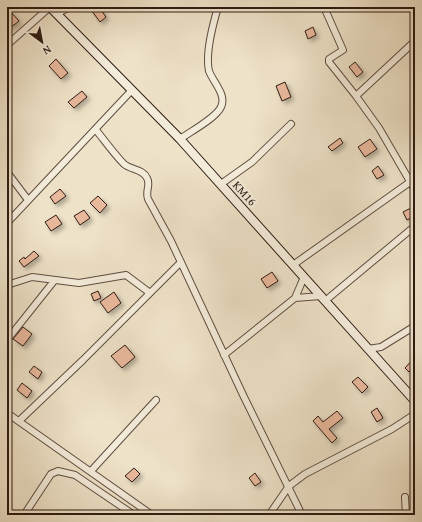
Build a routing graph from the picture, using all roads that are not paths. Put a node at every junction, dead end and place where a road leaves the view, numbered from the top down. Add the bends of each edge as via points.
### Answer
1 (50, 7) edge
2 (70, 7) edge
3 (218, 7) edge
4 (324, 7) edge
5 (58, 13) junction
6 (415, 41) edge
7 (7, 45) edge
8 (132, 90) junction
9 (356, 96) junction
10 (291, 124) dead end
11 (96, 130) junction
12 (180, 139) junction
13 (7, 172) edge
14 (410, 182) junction
15 (221, 184) junction
16 (415, 190) edge
17 (28, 200) junction
18 (7, 223) edge
19 (415, 226) edge
20 (181, 262) junction
21 (293, 265) junction
22 (304, 276) junction
23 (54, 281) junction
24 (7, 285) edge
25 (150, 293) junction
26 (295, 298) junction
27 (323, 298) junction
28 (415, 326) edge
29 (7, 340) edge
30 (368, 349) junction
31 (224, 355) junction
32 (156, 400) dead end
33 (415, 401) edge
34 (7, 413) edge
35 (415, 414) edge
36 (19, 421) junction
37 (91, 471) junction
38 (289, 486) junction
39 (406, 497) dead end
40 (24, 515) edge
41 (134, 515) edge
42 (152, 515) edge
43 (269, 515) edge
44 (302, 515) edge
45 (406, 515) edge

1 - 5 street, KM16
1 - 7 street
2 - 5 street
3 - 12 street via 208,58 209,70 223,99 222,107
4 - 9 street via 343,50 329,59 329,62
5 - 8 street, KM16
6 - 9 street
8 - 11 street
8 - 12 street, KM16
9 - 14 street via 379,128
10 - 15 street via 252,162
11 - 17 street
11 - 20 street via 125,164 143,173 147,178 148,199
12 - 15 street, KM16
13 - 17 street via 15,179
14 - 16 street
14 - 21 street
15 - 21 street, KM16
17 - 18 street
19 - 27 street
20 - 25 street
20 - 31 street
21 - 22 street, KM16
22 - 26 street
22 - 27 street, KM16
23 - 24 street via 32,277
23 - 25 street via 79,283 126,275
23 - 29 street
25 - 36 street
26 - 27 street
26 - 31 street
27 - 30 street, KM16
28 - 30 street via 381,347
30 - 33 street, KM16
31 - 38 street
32 - 37 street
34 - 36 street
35 - 38 street via 392,429 305,474
36 - 37 street
37 - 42 street
38 - 43 street
38 - 44 street
39 - 45 street
40 - 41 street via 50,474 58,471 75,475

